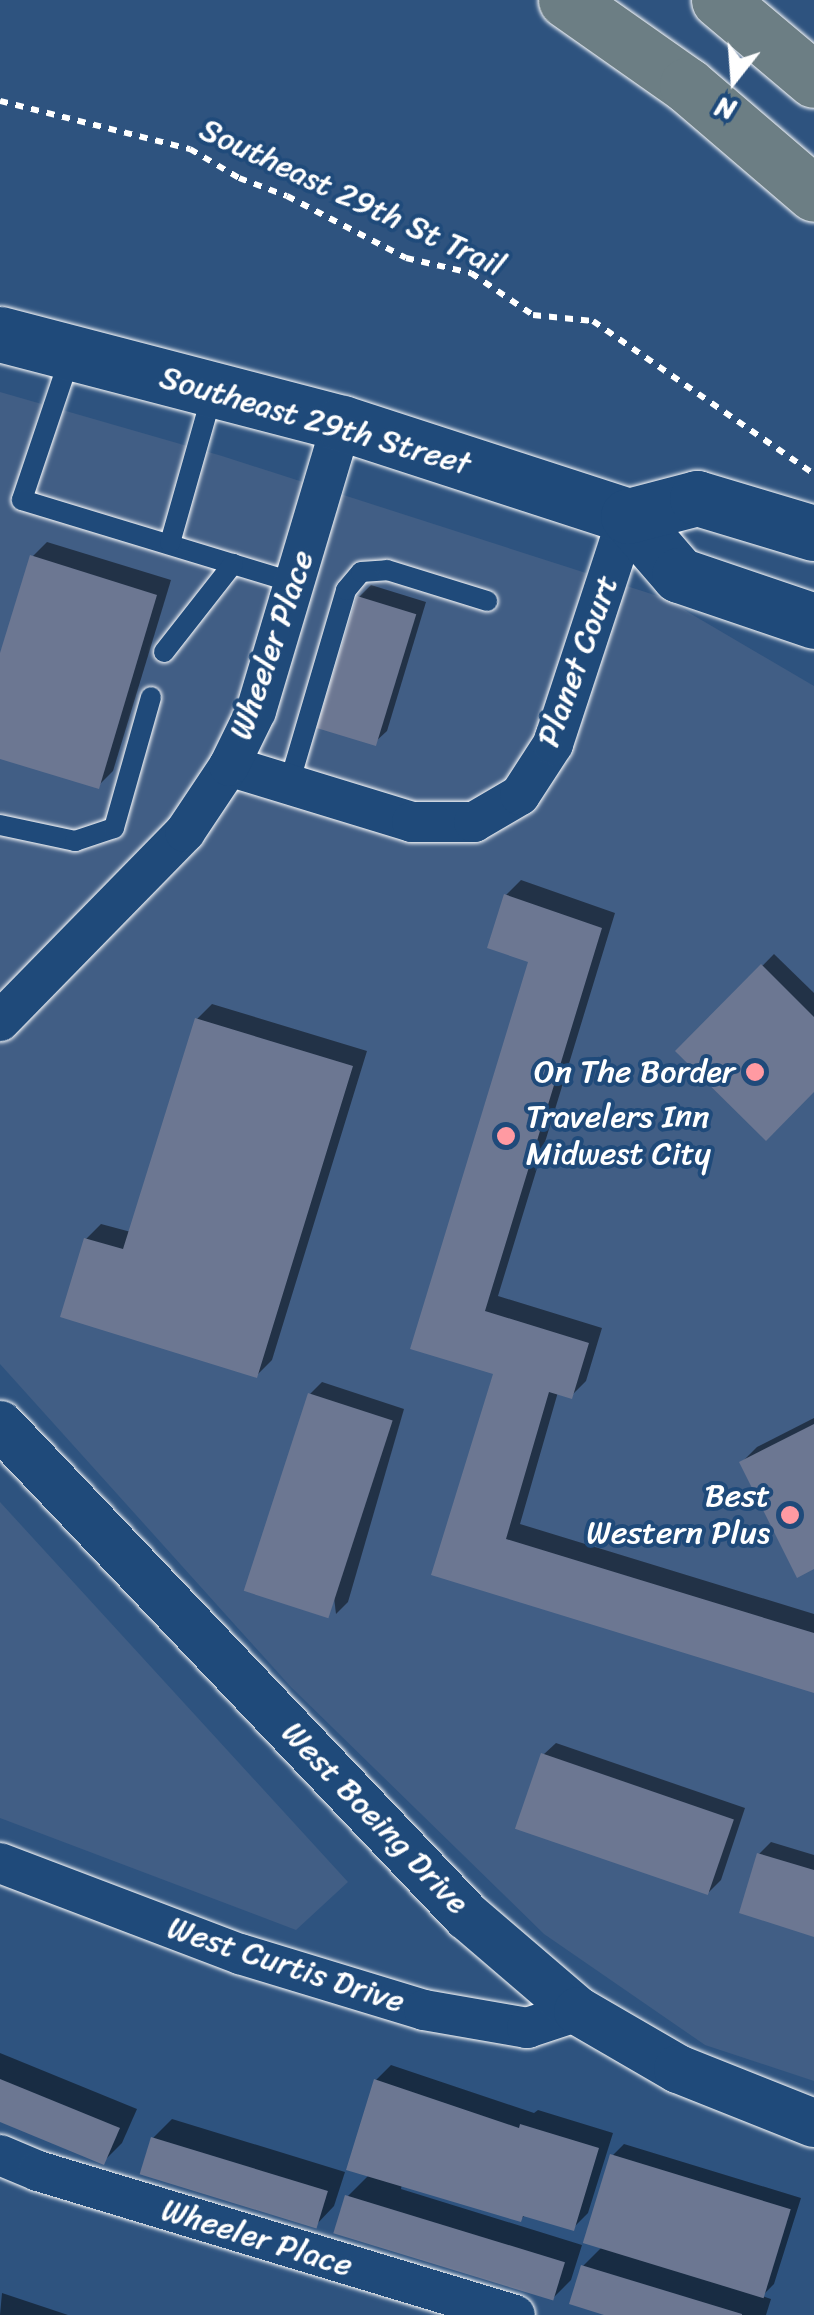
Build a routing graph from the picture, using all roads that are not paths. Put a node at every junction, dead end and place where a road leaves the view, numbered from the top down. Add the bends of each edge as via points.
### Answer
1 (566, 0) edge
2 (719, 0) edge
3 (814, 80) edge
4 (814, 194) edge
5 (0, 334) edge
6 (72, 352) junction
7 (213, 390) junction
8 (342, 423) junction
9 (628, 516) junction
10 (814, 533) edge
11 (170, 543) junction
12 (233, 564) junction
13 (296, 584) junction
14 (487, 601) dead end
15 (814, 621) edge
16 (164, 652) dead end
17 (151, 697) dead end
18 (229, 766) junction
19 (289, 784) junction
20 (0, 825) edge
21 (0, 1021) edge
22 (0, 1426) edge
23 (0, 1863) edge
24 (578, 2011) junction
25 (814, 2123) edge
26 (0, 2155) edge
27 (516, 2315) edge

1 - 4 highway via 687,85
2 - 3 highway
5 - 6 main road, Southeast 29th Street
6 - 7 main road, Southeast 29th Street
6 - 11 lane via 22,500
7 - 8 main road, Southeast 29th Street
7 - 11 lane
8 - 9 main road, Southeast 29th Street
8 - 13 street, Wheeler Place
9 - 10 main road via 697,498
9 - 15 main road via 679,575
9 - 19 street, Planet Court via 554,744 520,795 474,822 412,822
11 - 12 lane
12 - 13 lane
12 - 16 lane
13 - 18 street, Wheeler Place via 256,710
14 - 19 lane via 387,570 360,572 346,590
17 - 20 lane via 114,828 75,841
18 - 19 street, Planet Court
18 - 21 street, Wheeler Place via 185,832
22 - 24 street, West Boeing Drive via 467,1916
23 - 24 street, West Curtis Drive via 240,1954 424,2010 527,2028
24 - 25 street, West Boeing Drive via 678,2069
26 - 27 street, Wheeler Place

